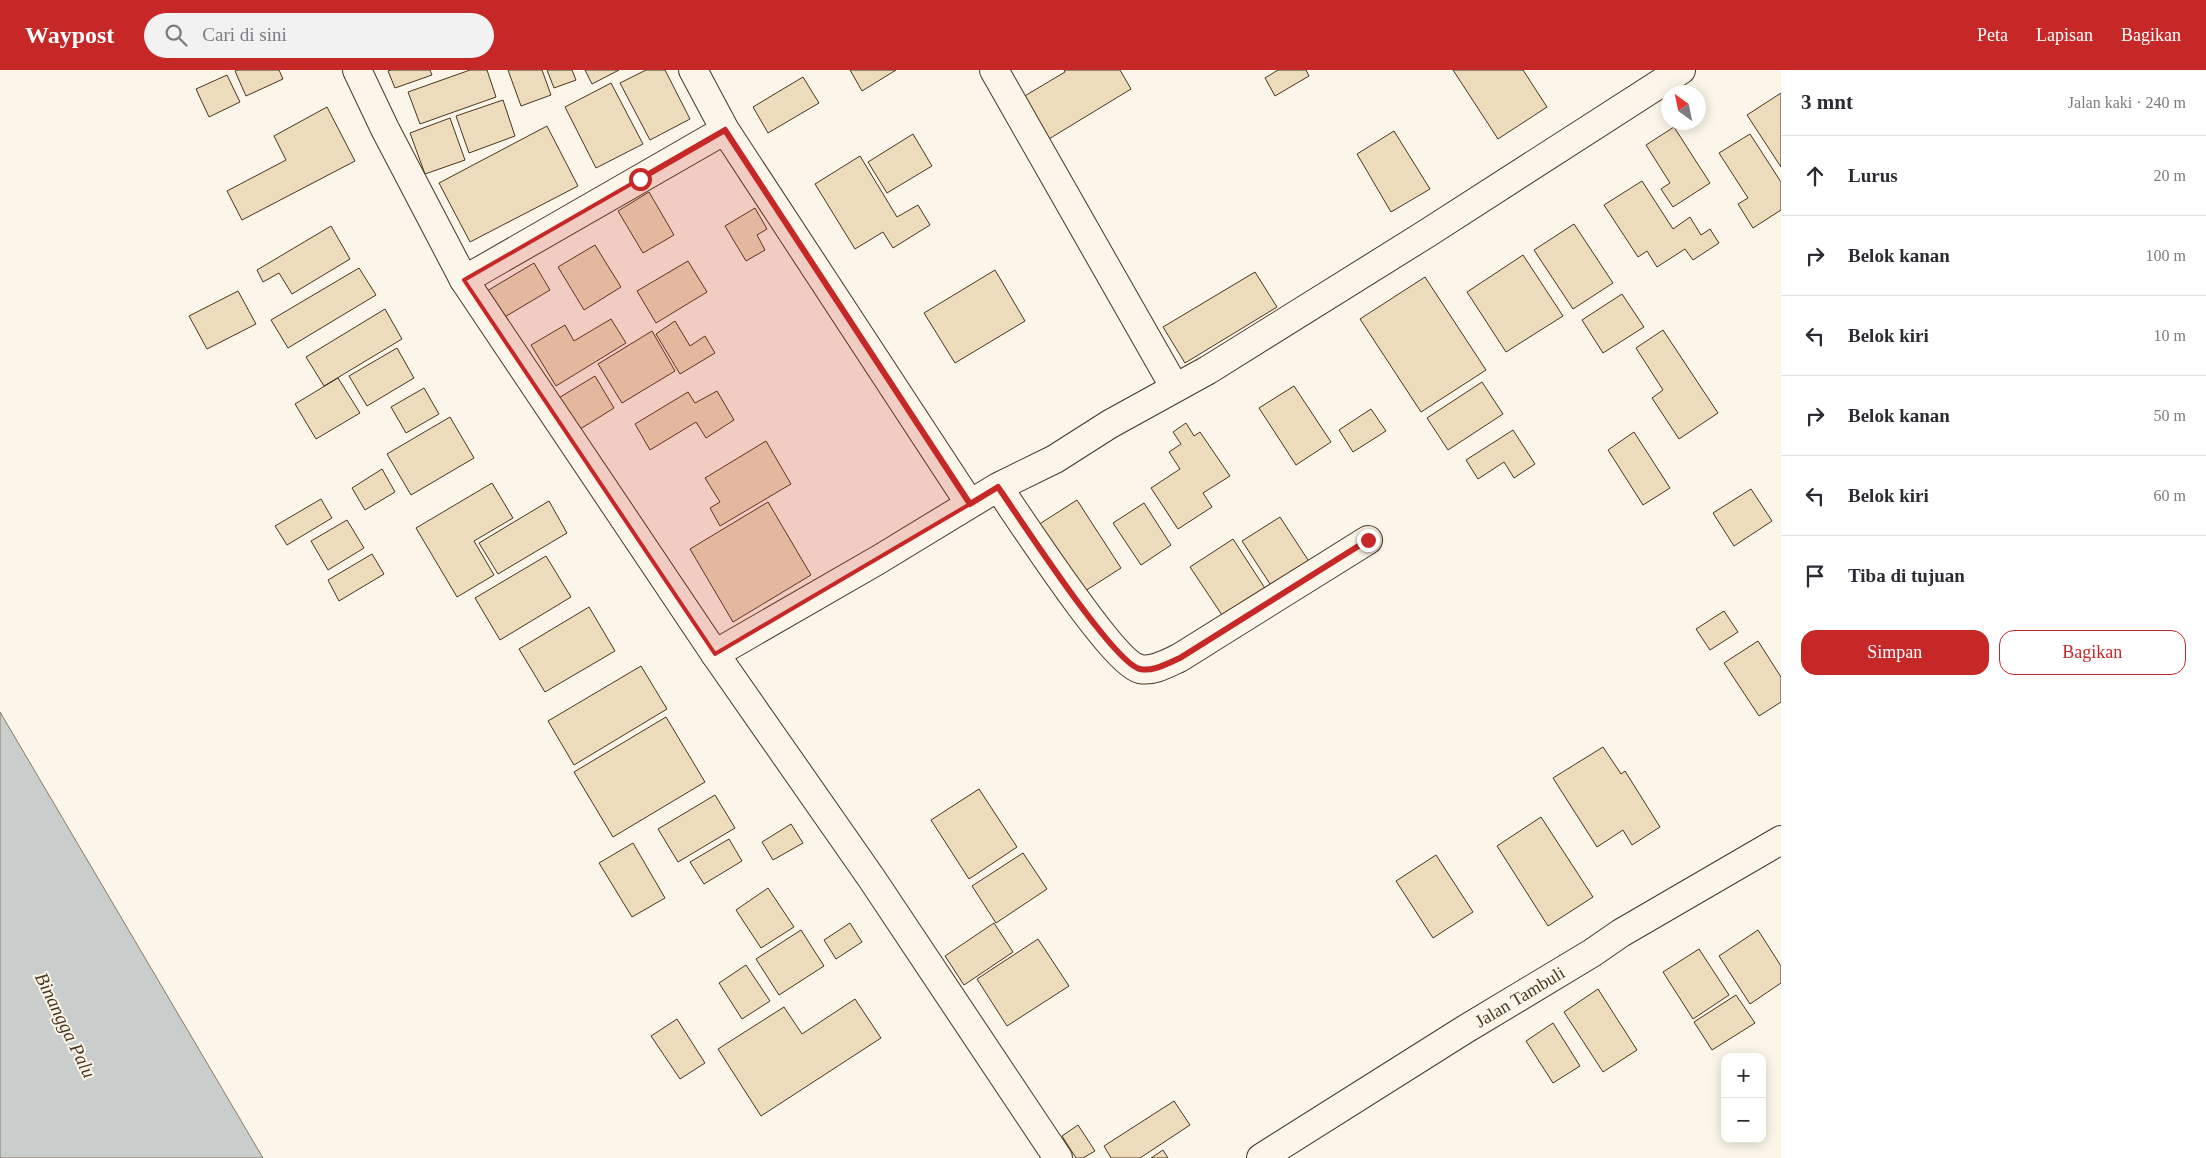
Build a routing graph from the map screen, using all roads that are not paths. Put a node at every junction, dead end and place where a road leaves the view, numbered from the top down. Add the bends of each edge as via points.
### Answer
1 (357, 70) edge
2 (692, 70) edge
3 (994, 70) edge
4 (1681, 70) edge
5 (725, 130) junction
6 (464, 280) junction
7 (1175, 388) junction
8 (998, 487) junction
9 (970, 504) junction
10 (1368, 540) dead end
11 (715, 654) junction
12 (1781, 840) edge
13 (1058, 1158) edge
14 (1262, 1158) edge

1 - 6 street
2 - 5 street
3 - 7 street
4 - 7 street via 1426,234
5 - 6 street
5 - 9 street
6 - 11 street
7 - 8 street via 1055,459
8 - 9 street
8 - 10 street via 1092,622 1118,653 1139,669 1152,669 1180,658
9 - 11 street
11 - 13 street via 814,793
12 - 14 street, Jalan Tambuli via 1621,933

